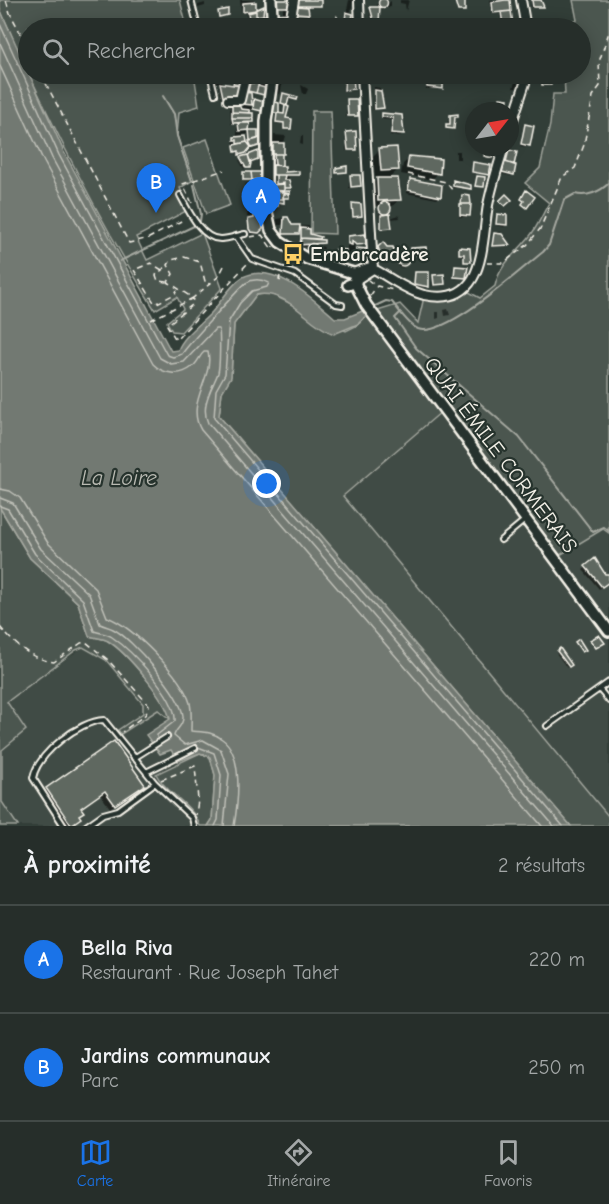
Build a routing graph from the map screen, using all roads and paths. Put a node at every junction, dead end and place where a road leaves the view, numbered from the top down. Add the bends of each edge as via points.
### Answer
1 (6, 0) edge
2 (191, 0) edge
3 (271, 0) edge
4 (294, 0) edge
5 (359, 0) edge
6 (521, 0) edge
7 (196, 18) edge
8 (272, 18) edge
9 (291, 18) edge
10 (360, 18) edge
11 (524, 18) edge
12 (18, 29) edge
13 (609, 32) edge
14 (46, 84) edge
15 (212, 84) edge
16 (244, 84) edge
17 (272, 84) edge
18 (363, 84) edge
19 (525, 84) edge
20 (215, 94) dead end
21 (228, 100) dead end
22 (519, 102) edge
23 (501, 156) edge
24 (224, 170) dead end
25 (408, 174) dead end
26 (453, 191) dead end
27 (180, 195) dead end
28 (191, 215) junction
29 (236, 236) junction
30 (246, 236) joint
31 (277, 239) junction
32 (252, 259) junction
33 (480, 262) junction
34 (168, 265) junction
35 (224, 266) dead end
36 (373, 269) junction
37 (162, 270) junction
38 (281, 272) dead end
39 (350, 279) junction
40 (168, 282) junction
41 (284, 282) dead end
42 (206, 285) junction
43 (177, 290) junction
44 (394, 290) dead end
45 (193, 298) junction
46 (367, 301) junction
47 (342, 305) dead end
48 (151, 320) dead end
49 (526, 519) junction
50 (501, 540) dead end
51 (0, 627) edge
52 (609, 631) edge
53 (609, 682) edge
54 (599, 689) junction
55 (609, 701) edge
56 (547, 726) dead end
57 (167, 737) dead end
58 (118, 738) junction
59 (195, 748) dead end
60 (134, 758) junction
61 (146, 772) junction
62 (155, 783) junction
63 (194, 825) edge
64 (64, 826) edge
65 (86, 826) edge

1 - 12 path
2 - 7 lane
3 - 8 street
4 - 9 street
5 - 10 street
6 - 11 street
13 - 33 path via 599,62 600,86 593,96 584,145 575,168 562,177 540,230 527,245 503,263
14 - 28 path via 129,243 149,238
15 - 20 lane
16 - 21 street via 240,100
17 - 31 street via 266,121 266,195 268,220
18 - 36 street
19 - 22 street
23 - 33 street via 488,204
24 - 28 path via 183,184 193,206
25 - 26 path via 446,182
27 - 28 lane
28 - 29 lane via 209,237
29 - 30 lane
29 - 32 lane
30 - 31 path via 262,235 272,249
31 - 39 street via 307,259
32 - 45 path via 176,340 167,325 192,305
32 - 47 lane via 295,274
33 - 36 street via 470,284 452,295 442,296 414,291
34 - 37 path
34 - 40 path via 173,274
34 - 42 path via 171,260 184,257 200,262
35 - 42 path via 219,276
36 - 39 street
37 - 40 path via 156,275 158,281
37 - 43 path via 151,263 134,270 155,304
38 - 41 path via 279,280
39 - 46 street, QUAI ÉMILE CORMERAIS
40 - 43 path
42 - 45 path
43 - 45 path
44 - 46 path via 377,286
45 - 48 path
46 - 49 street, QUAI ÉMILE CORMERAIS
49 - 50 lane
49 - 52 street, QUAI ÉMILE CORMERAIS
51 - 58 path via 40,660 54,662 86,642 108,660 149,705 146,714
53 - 54 lane
54 - 55 lane
54 - 56 lane
57 - 60 lane
58 - 60 lane
58 - 64 lane via 104,720 96,720 48,751 35,767 33,778
59 - 61 lane
60 - 61 lane
61 - 62 lane
62 - 63 lane via 178,803
62 - 63 path via 195,766 198,800
62 - 65 lane via 118,810

